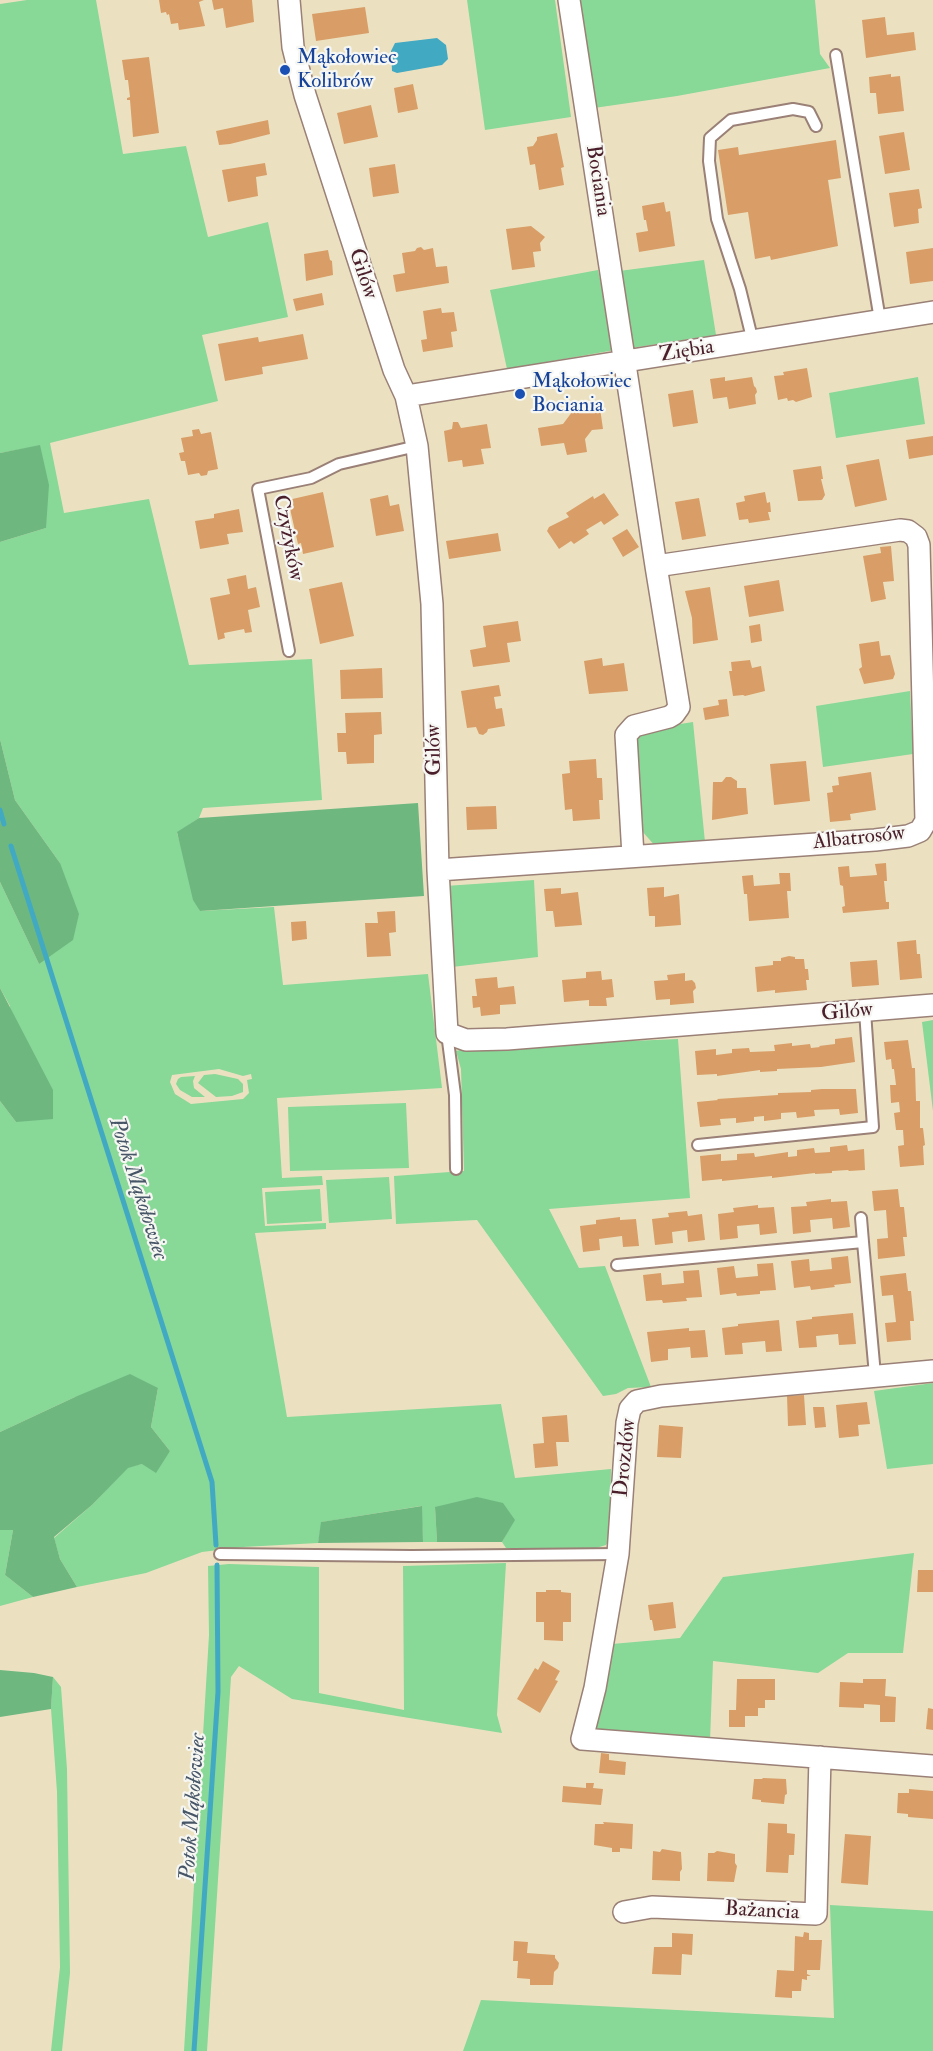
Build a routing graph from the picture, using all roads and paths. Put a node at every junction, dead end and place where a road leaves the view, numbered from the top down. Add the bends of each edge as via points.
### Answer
1 (289, 0) edge
2 (569, 0) edge
3 (836, 55) dead end
4 (816, 126) dead end
5 (933, 312) edge
6 (880, 320) junction
7 (753, 342) junction
8 (625, 361) junction
9 (406, 396) junction
10 (417, 446) junction
11 (656, 566) junction
12 (289, 651) dead end
13 (633, 856) junction
14 (438, 870) junction
15 (933, 1005) edge
16 (865, 1011) junction
17 (447, 1033) junction
18 (698, 1145) dead end
19 (456, 1169) dead end
20 (861, 1218) dead end
21 (863, 1242) junction
22 (617, 1265) dead end
23 (933, 1371) edge
24 (875, 1375) junction
25 (220, 1554) dead end
26 (618, 1554) junction
27 (820, 1757) junction
28 (933, 1766) edge
29 (624, 1912) dead end

1 - 9 street, Gilów via 293,47 305,95 394,370
2 - 8 street, Bociania
3 - 6 lane
4 - 7 lane via 809,112 794,109 731,120 710,138 717,219
5 - 6 street, Ziębia
6 - 7 street, Ziębia
7 - 8 street, Ziębia
8 - 9 street, Ziębia
8 - 11 street
9 - 10 street, Gilów
10 - 12 lane, Czyżyków via 339,464 311,478 258,489
10 - 14 street, Gilów via 432,604
11 - 13 street via 680,707 669,717 634,726 626,735
11 - 13 street, Albatrosów via 900,530 916,537 920,545 926,821 920,831 908,836 875,840
13 - 14 street, Albatrosów
14 - 17 street, Gilów
15 - 16 street, Gilów
16 - 17 street, Gilów via 507,1039 466,1040
16 - 18 lane via 873,1126
17 - 19 lane via 455,1095
20 - 21 lane
21 - 22 lane
21 - 24 lane
23 - 24 street, Drozdów
24 - 26 street, Drozdów via 638,1401 630,1409 627,1424
25 - 26 lane
26 - 27 street, Drozdów via 582,1739
27 - 28 street
27 - 29 street, Bażancia via 816,1914 652,1907

